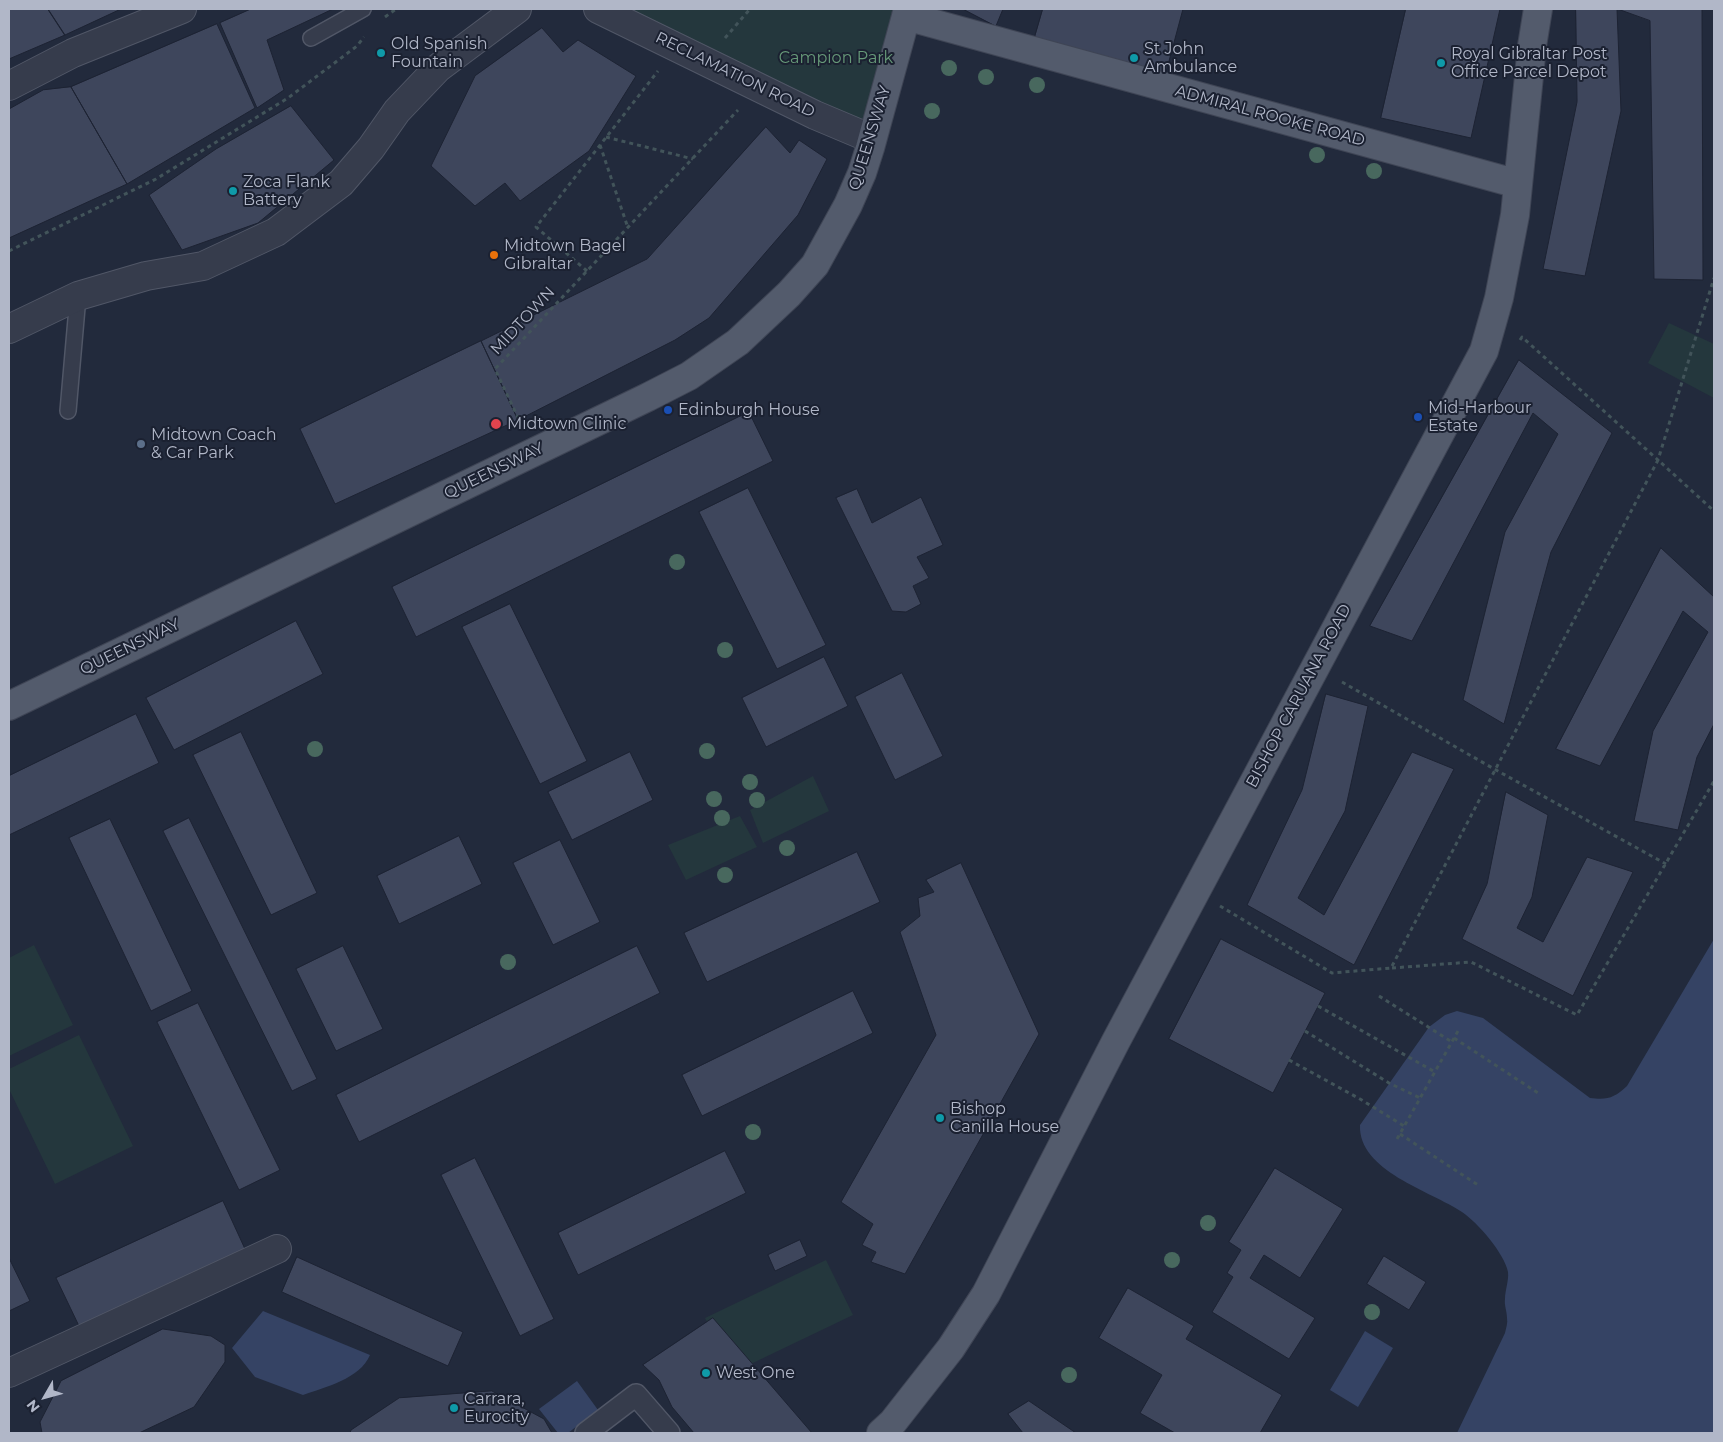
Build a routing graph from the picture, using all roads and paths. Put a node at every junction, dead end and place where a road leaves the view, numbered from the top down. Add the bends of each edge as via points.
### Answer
1 (182, 9) edge
2 (363, 9) edge
3 (517, 9) edge
4 (598, 9) edge
5 (750, 9) edge
6 (1538, 9) edge
7 (907, 13) edge
8 (312, 38) dead end
9 (357, 46) dead end
10 (676, 47) junction
11 (705, 61) junction
12 (9, 86) edge
13 (759, 88) junction
14 (606, 136) junction
15 (872, 139) junction
16 (600, 144) junction
17 (692, 159) junction
18 (1518, 184) junction
19 (628, 228) junction
20 (9, 251) edge
21 (587, 271) junction
22 (1714, 278) edge
23 (78, 296) junction
24 (9, 329) edge
25 (1518, 344) dead end
26 (68, 411) dead end
27 (524, 430) dead end
28 (1658, 460) junction
29 (1714, 511) edge
30 (1316, 666) junction
31 (9, 706) edge
32 (1496, 770) junction
33 (1714, 781) edge
34 (1666, 864) junction
35 (1196, 892) junction
36 (1391, 968) junction
37 (1379, 996) dead end
38 (1318, 1006) dead end
39 (1305, 1031) dead end
40 (1458, 1031) dead end
41 (1453, 1040) junction
42 (1289, 1060) dead end
43 (1435, 1072) junction
44 (1538, 1093) dead end
45 (1420, 1098) junction
46 (1404, 1126) junction
47 (1400, 1134) junction
48 (1397, 1139) dead end
49 (1478, 1185) dead end
50 (278, 1249) dead end
51 (9, 1373) edge
52 (586, 1433) edge
53 (669, 1433) edge
54 (881, 1433) edge

1 - 12 street via 73,53
2 - 8 lane
3 - 23 street via 438,68 397,111 341,183 276,232 203,266 146,276
4 - 10 street, RECLAMATION ROAD
5 - 11 path
6 - 18 main road, BISHOP CARUANA ROAD
7 - 15 main road, QUEENSWAY
7 - 18 main road, ADMIRAL ROOKE ROAD
9 - 20 path via 288,98 156,179
10 - 11 street, RECLAMATION ROAD
10 - 14 path
11 - 13 street, RECLAMATION ROAD
13 - 15 street, RECLAMATION ROAD
13 - 17 path, MIDTOWN
14 - 16 path
14 - 17 path
15 - 31 main road, QUEENSWAY via 848,205 815,265 738,342 689,376
16 - 19 path
16 - 21 path via 536,227
17 - 19 path, MIDTOWN
18 - 30 main road, BISHOP CARUANA ROAD via 1499,298 1484,351
19 - 21 path, MIDTOWN
21 - 27 path, MIDTOWN via 494,369
22 - 28 path
23 - 24 street
23 - 26 lane
25 - 28 path via 1522,337
28 - 29 path
28 - 32 path
30 - 32 path
30 - 35 main road, BISHOP CARUANA ROAD
32 - 34 path
32 - 36 path
33 - 34 path
34 - 36 path via 1577,1015 1471,962
35 - 36 path via 1332,973
35 - 54 main road, BISHOP CARUANA ROAD via 986,1294 951,1348
37 - 41 path
38 - 43 path
39 - 45 path via 1389,1083
40 - 41 path
41 - 43 path
41 - 44 path
42 - 46 path
43 - 45 path
45 - 46 path
46 - 47 path
47 - 48 path
47 - 49 path
50 - 51 street
52 - 53 street via 636,1395

